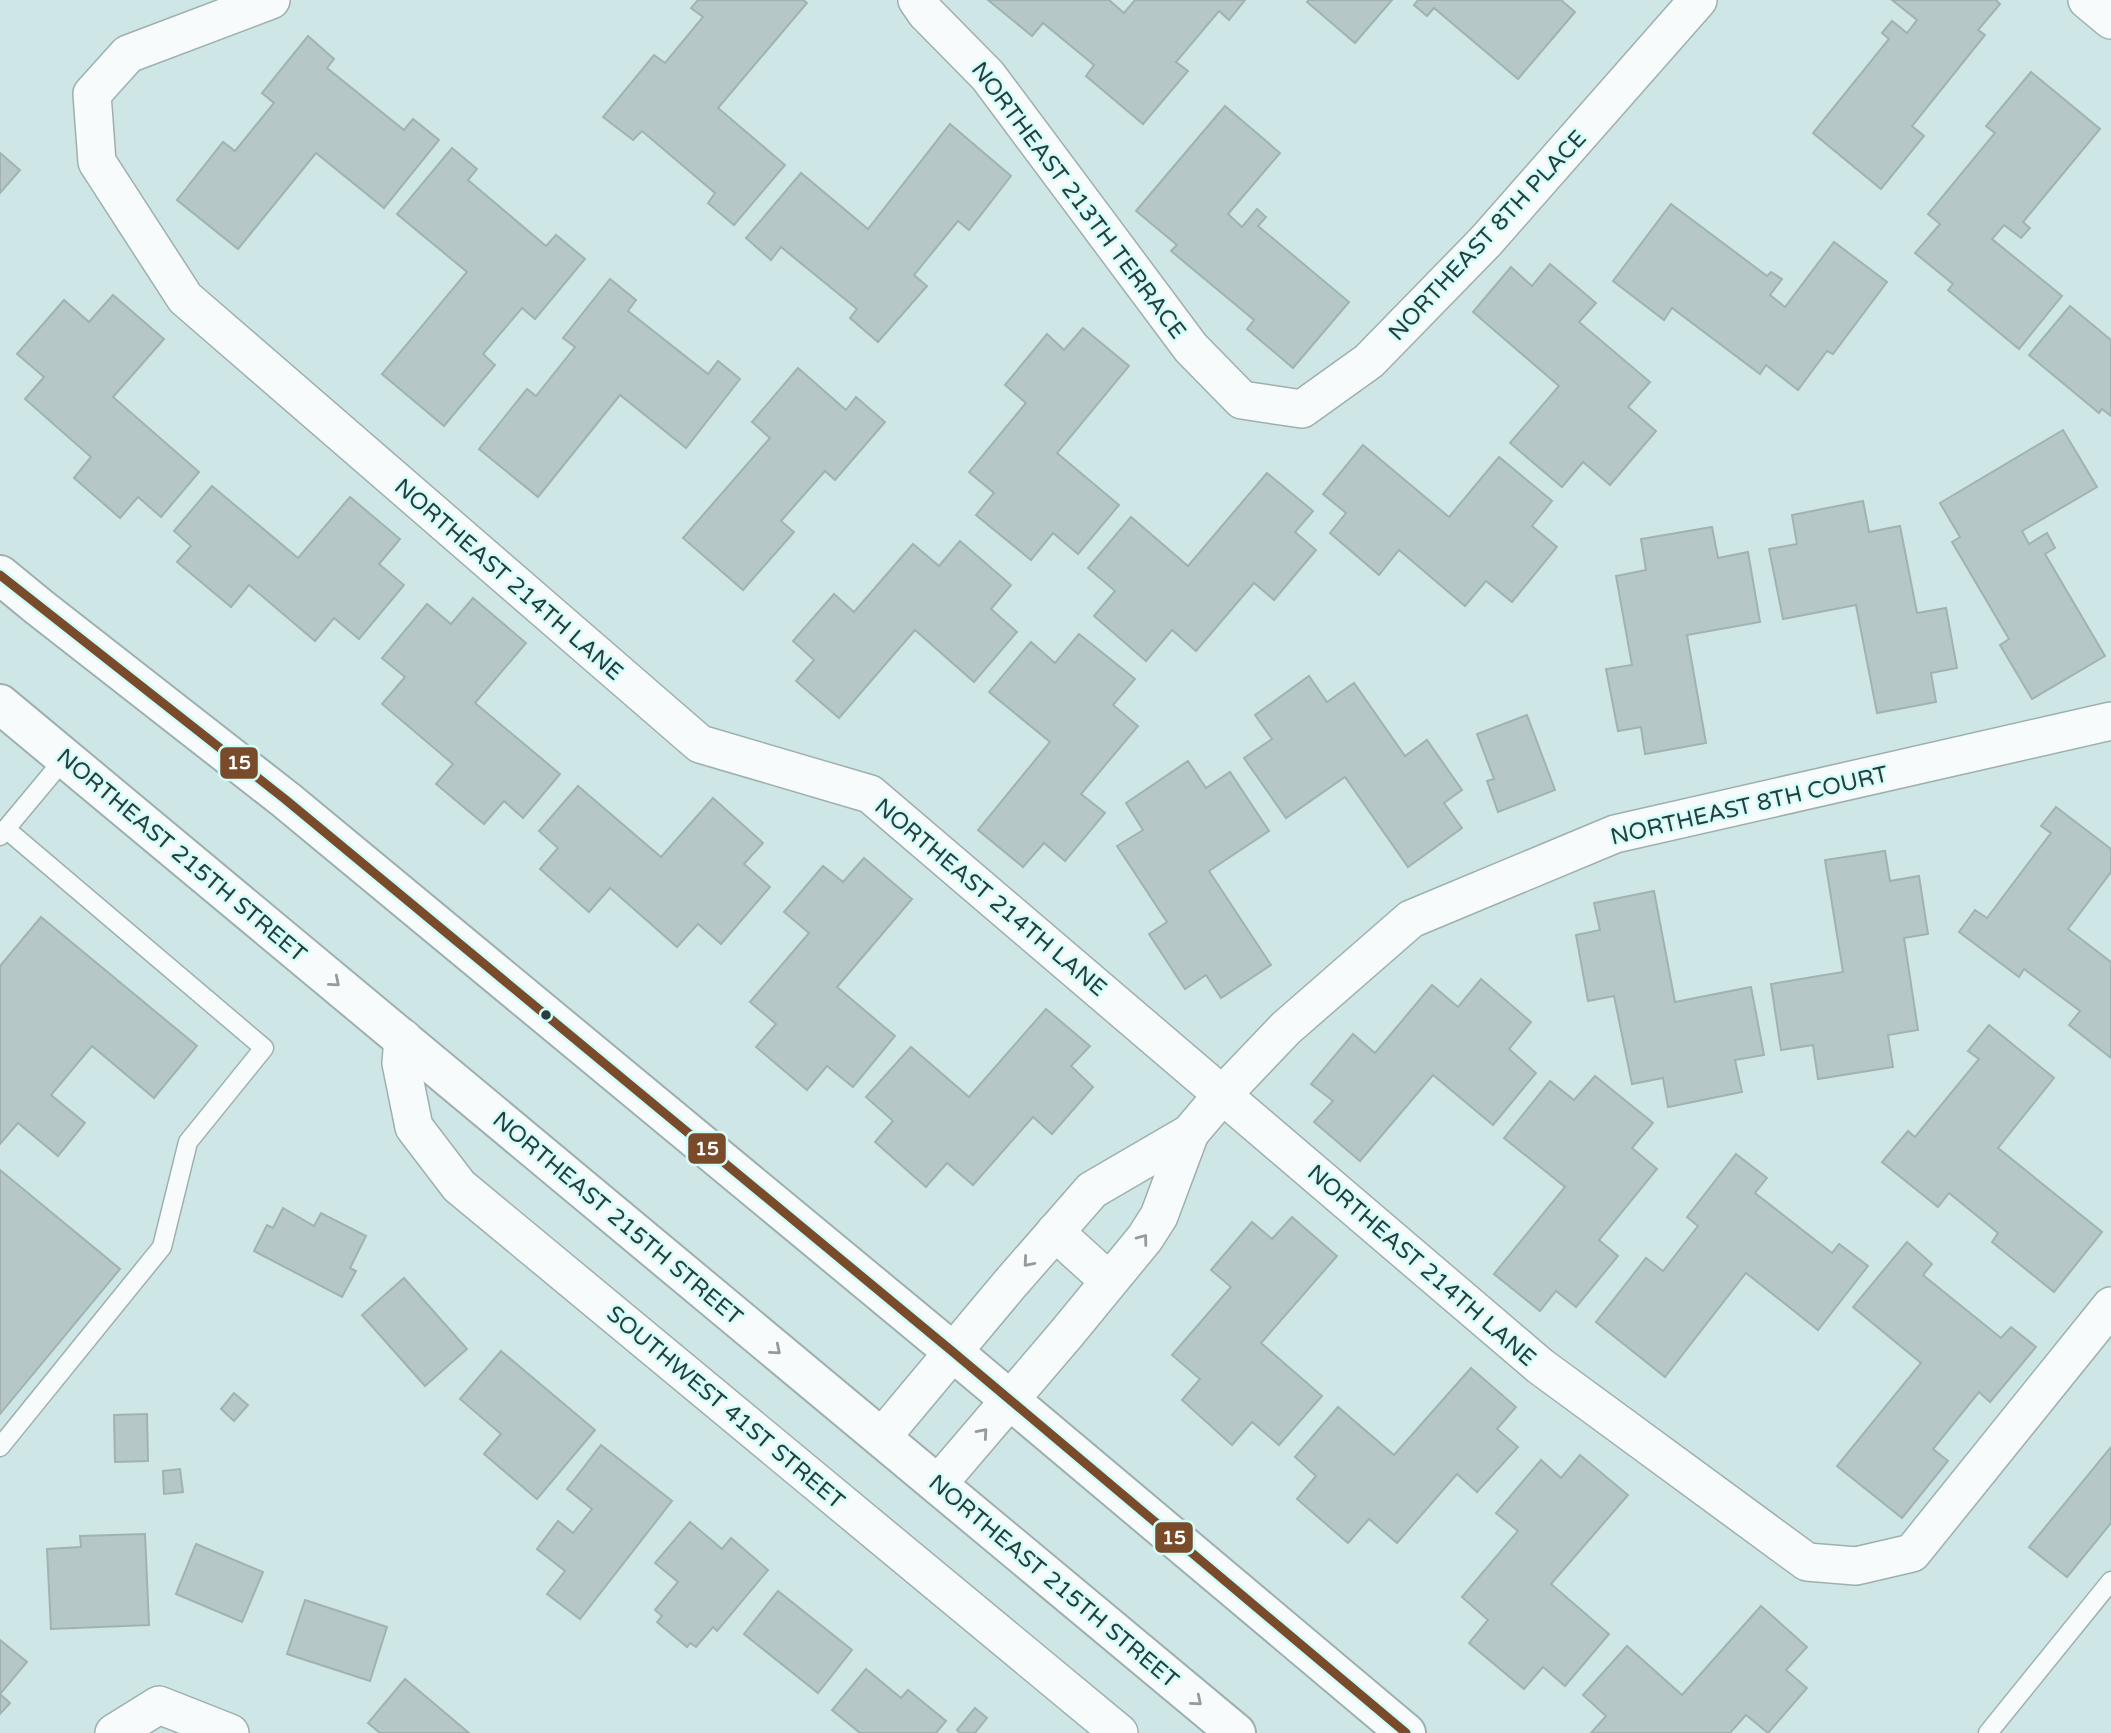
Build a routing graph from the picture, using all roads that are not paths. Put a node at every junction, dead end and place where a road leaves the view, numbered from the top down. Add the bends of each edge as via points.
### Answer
1 (271, 0) edge
2 (917, 0) edge
3 (1698, 0) edge
4 (2087, 0) edge
5 (2111, 20) edge
6 (1242, 400) joint
7 (0, 575) edge
8 (0, 704) edge
9 (2111, 721) edge
10 (65, 758) junction
11 (3, 833) edge
12 (402, 1038) junction
13 (1223, 1094) junction
14 (1190, 1133) junction
15 (1055, 1231) junction
16 (1109, 1281) junction
17 (2111, 1306) edge
18 (953, 1352) junction
19 (1011, 1400) junction
20 (882, 1437) junction
21 (0, 1447) edge
22 (938, 1484) junction
23 (2111, 1581) edge
24 (1396, 1730) edge
25 (114, 1733) edge
26 (230, 1733) edge
27 (1119, 1733) edge
28 (1236, 1733) edge
29 (1988, 1733) edge

1 - 13 street, NORTHEAST 214TH LANE via 128,54 92,94 97,162 185,298 700,744 870,794
2 - 6 street, NORTHEAST 213TH TERRACE via 988,76 1191,348
3 - 6 street, NORTHEAST 8TH PLACE via 1486,241 1369,361 1302,409
4 - 5 street
7 - 18 street via 286,800
8 - 10 street, NORTHEAST 215TH STREET
9 - 13 street, NORTHEAST 8TH COURT via 1615,834 1411,919 1286,1028
10 - 11 lane
10 -> 12 street, NORTHEAST 215TH STREET
11 - 21 lane via 264,1048 188,1142 162,1247
12 -> 20 street, NORTHEAST 215TH STREET
12 - 27 street, SOUTHWEST 41ST STREET via 401,1063 414,1127 459,1186
13 - 14 street, NORTHEAST 8TH COURT
13 - 17 street, NORTHEAST 214TH LANE via 1540,1366 1807,1562 1856,1566 1912,1553
14 - 15 street, NORTHEAST 8TH COURT via 1091,1190
16 -> 14 street, NORTHEAST 8TH COURT via 1159,1216
15 - 16 street
15 -> 18 street, NORTHEAST 8TH COURT
16 - 19 street, NORTHEAST 8TH COURT
18 - 19 street
18 - 20 street, NORTHEAST 8TH COURT
22 -> 19 street, NORTHEAST 8TH COURT
19 - 24 street
20 - 22 street, NORTHEAST 215TH STREET
22 -> 28 street, NORTHEAST 215TH STREET
23 - 29 lane
25 - 26 street via 159,1704

